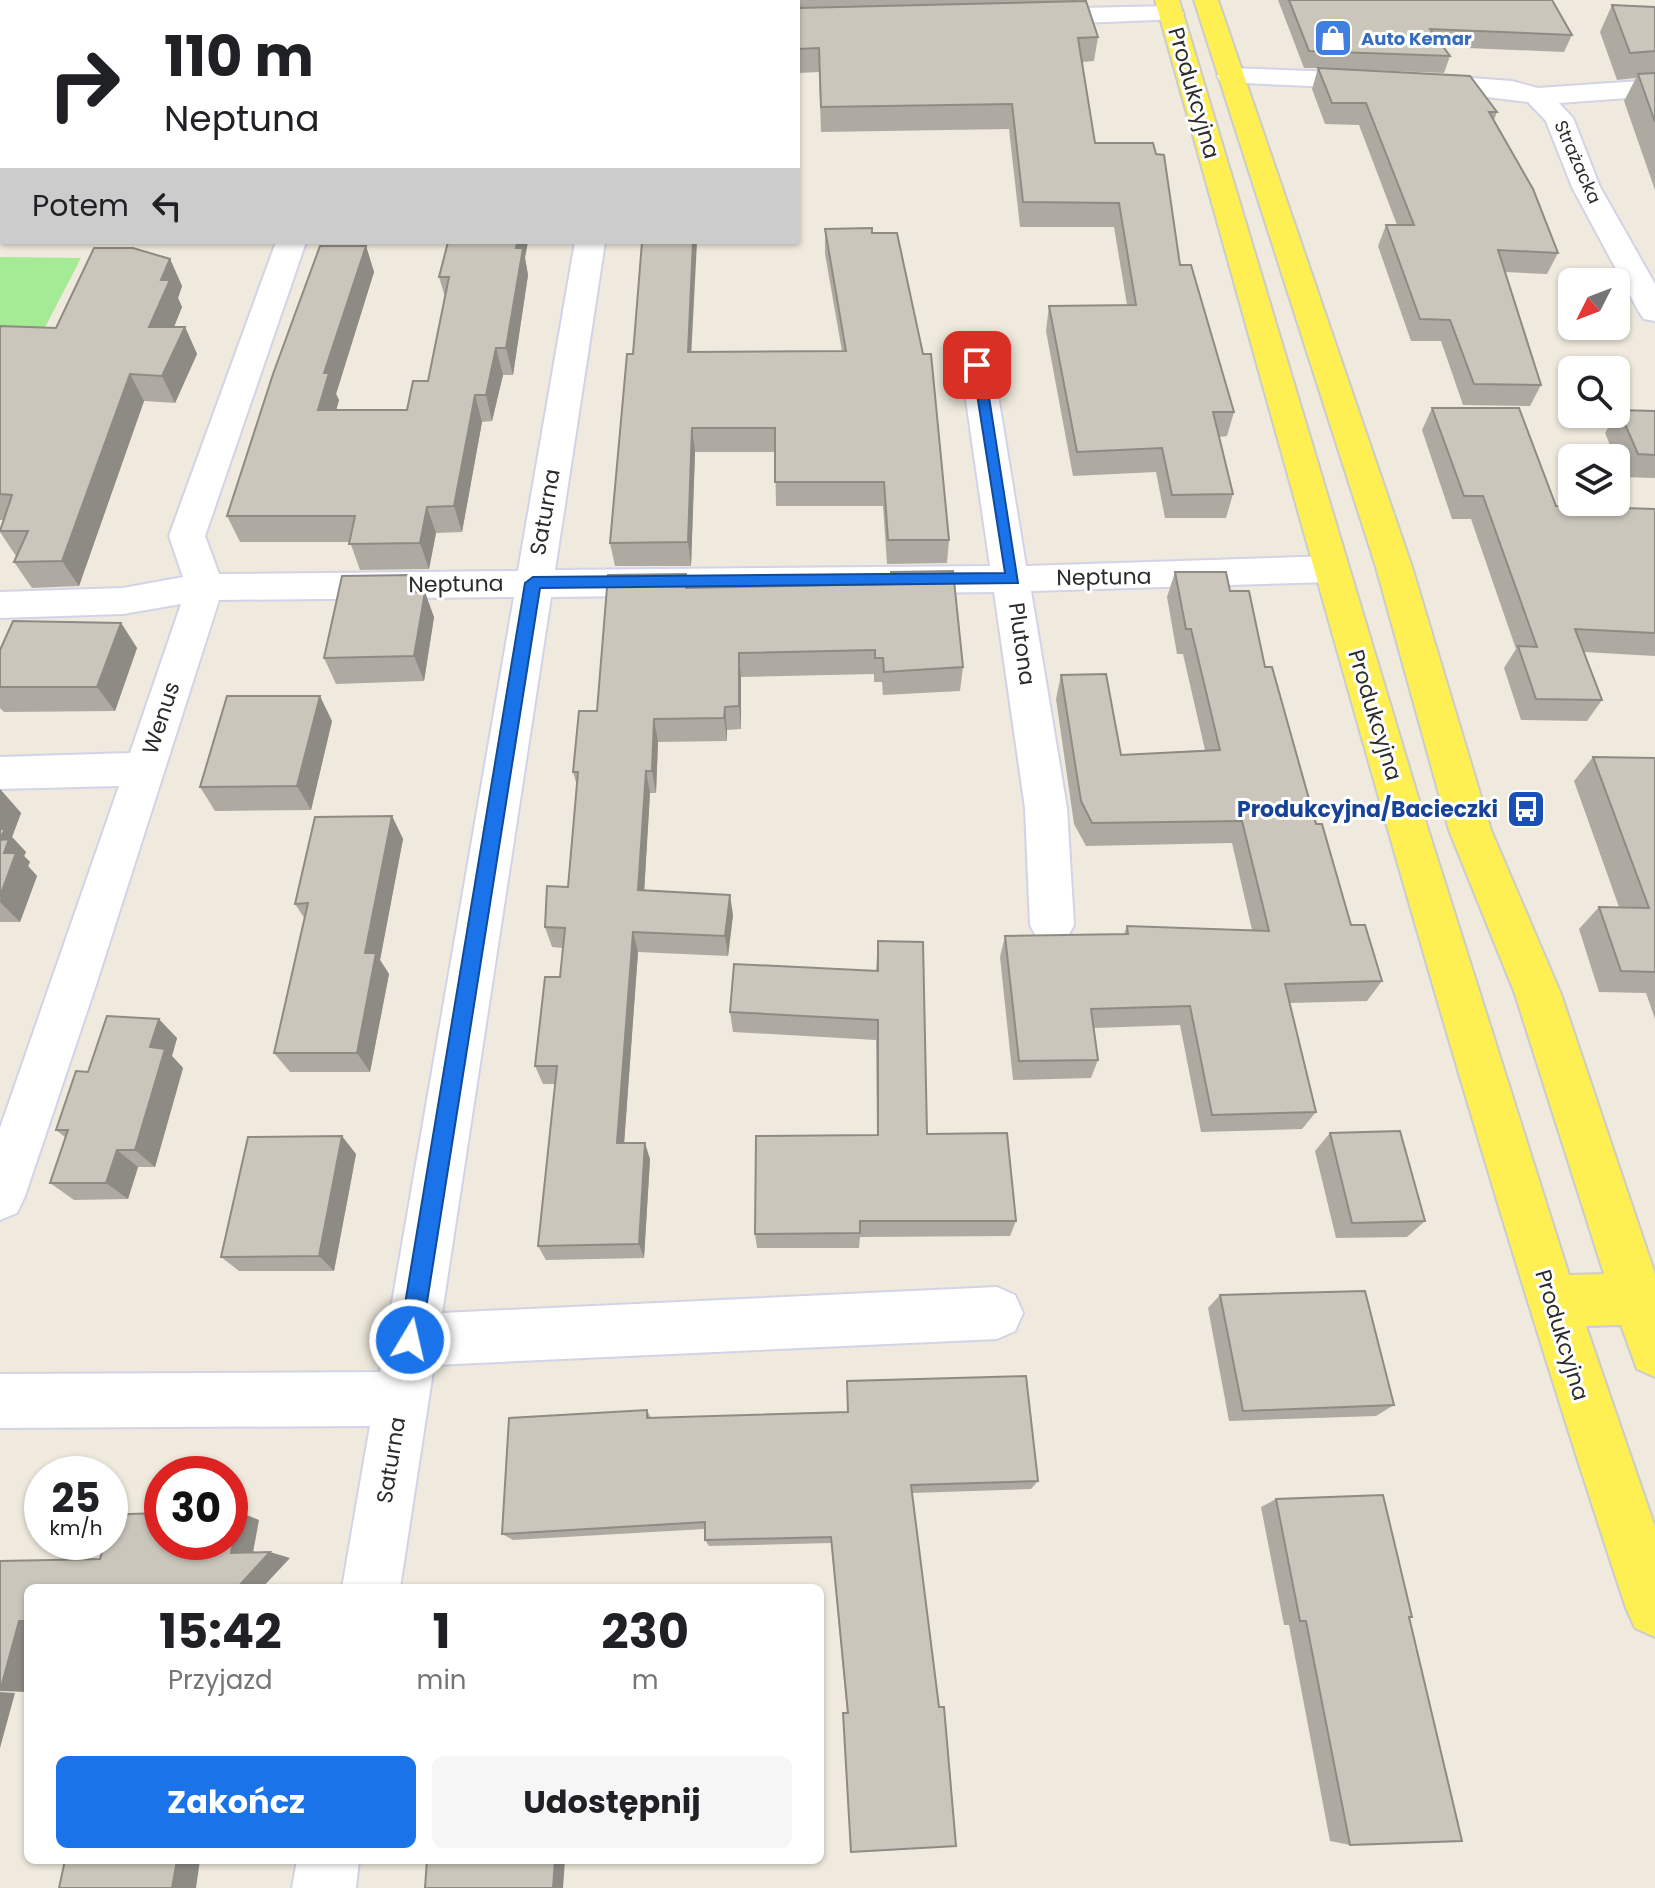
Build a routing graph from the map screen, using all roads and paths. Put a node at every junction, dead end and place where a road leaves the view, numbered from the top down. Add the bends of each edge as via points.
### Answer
1 (1206, 0) edge
2 (1169, 7) edge
3 (1004, 18) edge
4 (1230, 76) junction
5 (1655, 88) edge
6 (1537, 96) junction
7 (290, 244) edge
8 (590, 244) edge
9 (1655, 312) edge
10 (977, 365) dead end
11 (1394, 567) junction
12 (1331, 569) junction
13 (1013, 579) junction
14 (533, 583) junction
15 (205, 587) junction
16 (0, 605) edge
17 (144, 769) junction
18 (0, 773) edge
19 (1052, 925) dead end
20 (0, 1196) edge
21 (1646, 1299) edge
22 (1551, 1301) junction
23 (997, 1313) dead end
24 (410, 1340) junction
25 (1655, 1351) edge
26 (401, 1399) junction
27 (0, 1401) edge
28 (372, 1584) edge
29 (1655, 1608) edge
30 (327, 1864) edge
31 (324, 1888) edge

1 - 4 main road, Produkcyjna
2 - 3 street
2 - 12 main road, Produkcyjna
4 - 6 street, Strażacka via 1485,87
4 - 11 main road, Produkcyjna
5 - 6 street, Strażacka
6 - 9 street, Strażacka via 1559,118 1586,187 1627,233
7 - 15 street via 187,536
8 - 14 street, Saturna
10 - 13 street, Plutona
11 - 12 main road
11 - 21 main road, Produkcyjna via 1470,830 1538,994
12 - 13 street, Neptuna
12 - 22 main road, Produkcyjna
13 - 14 street, Neptuna
13 - 19 street, Plutona via 1046,808
14 - 15 street, Neptuna
14 - 24 street, Saturna
15 - 16 street, Neptuna via 123,601
15 - 17 street, Wenus
17 - 18 street
17 - 20 street, Wenus
21 - 22 main road
21 - 25 main road, Produkcyjna
22 - 29 main road, Produkcyjna
23 - 24 street
24 - 26 street, Saturna
26 - 27 street
26 - 28 street, Saturna
30 - 31 street

